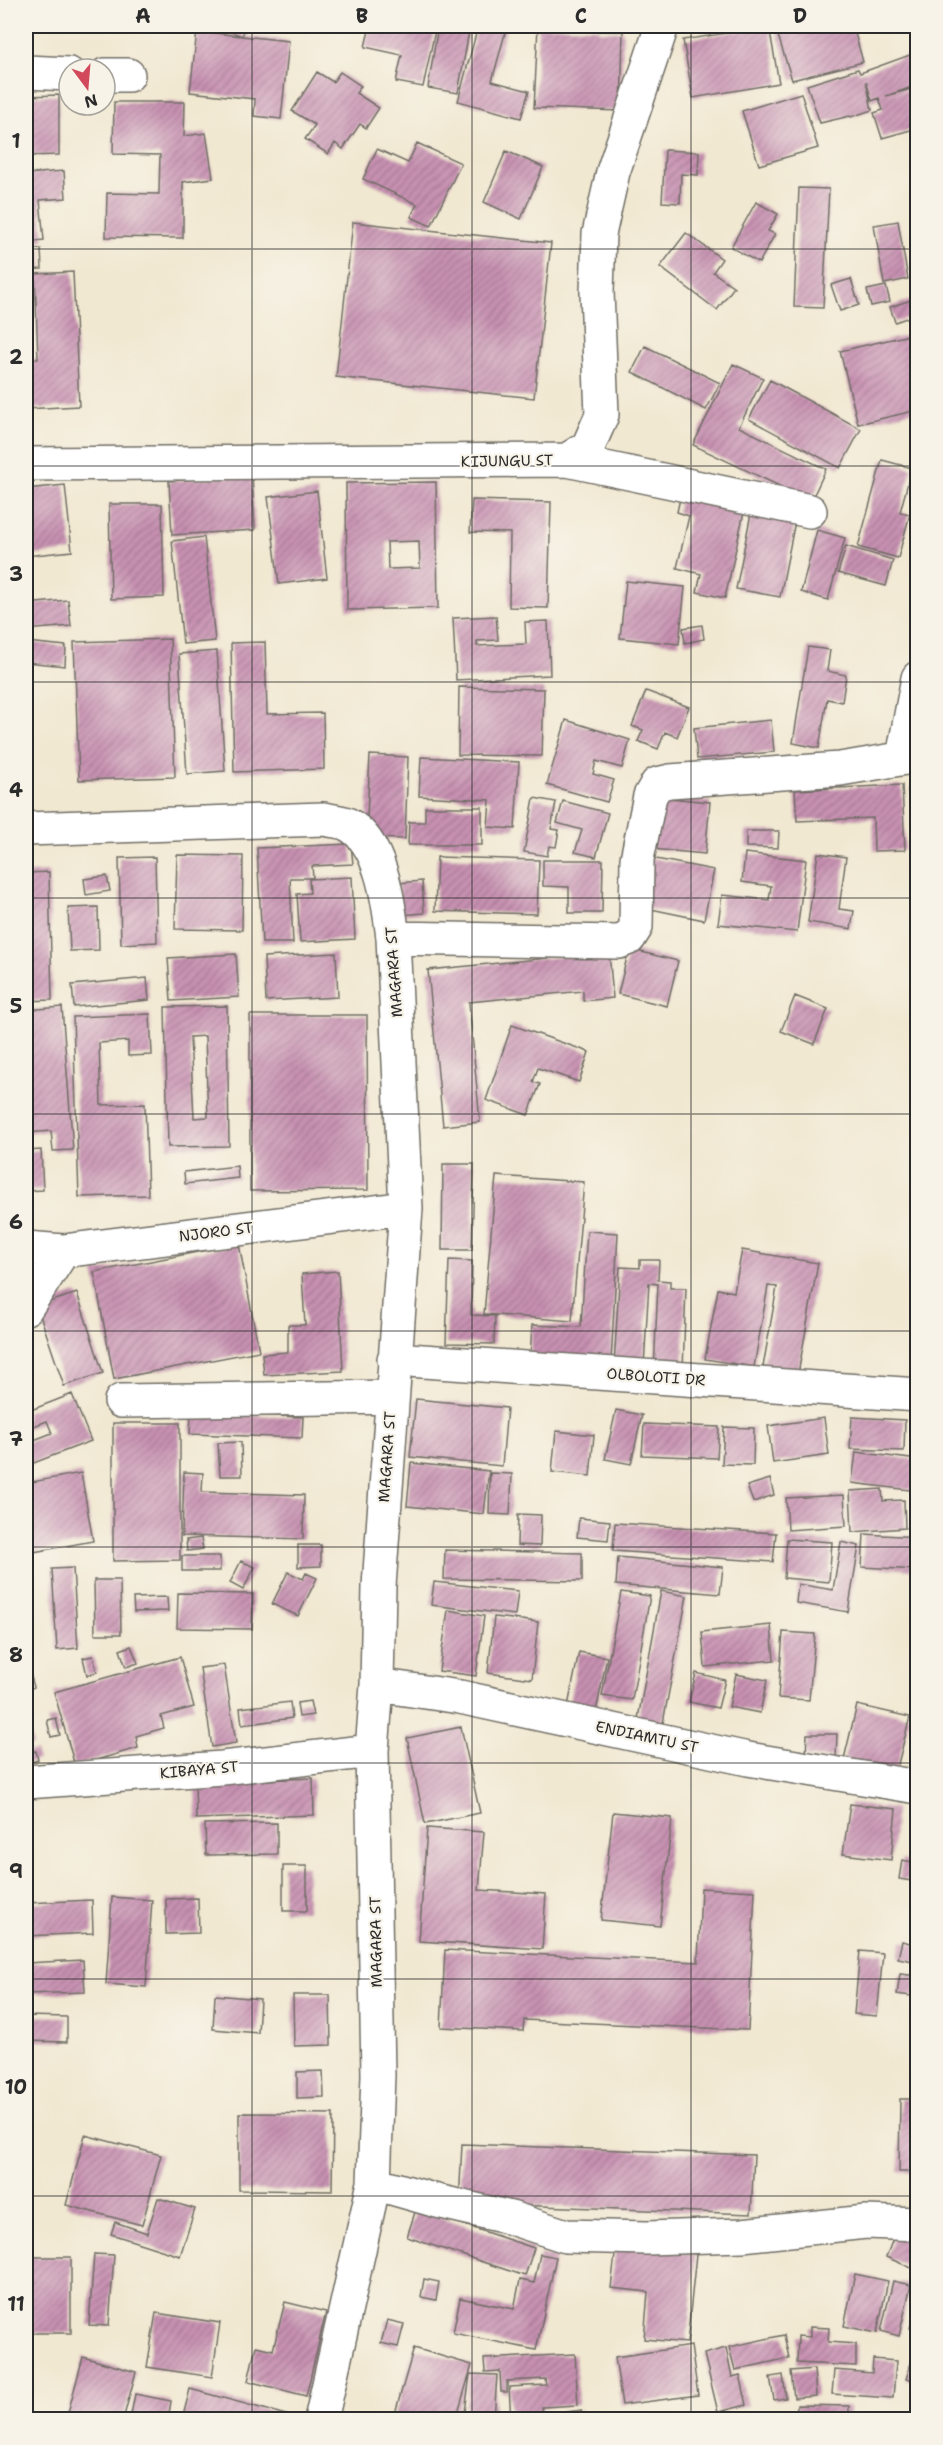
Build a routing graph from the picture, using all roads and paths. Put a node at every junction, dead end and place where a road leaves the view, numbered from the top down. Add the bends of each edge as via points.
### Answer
1 (662, 26) edge
2 (26, 72) edge
3 (57, 73) edge
4 (567, 460) junction
5 (26, 464) edge
6 (810, 511) dead end
7 (918, 678) edge
8 (910, 757) edge
9 (26, 829) edge
10 (393, 938) junction
11 (405, 1208) junction
12 (26, 1248) edge
13 (63, 1251) junction
14 (26, 1308) edge
15 (394, 1359) junction
16 (918, 1395) edge
17 (391, 1397) junction
18 (121, 1401) dead end
19 (377, 1685) junction
20 (372, 1751) junction
21 (26, 1782) edge
22 (918, 1787) edge
23 (374, 2183) junction
24 (918, 2224) edge
25 (321, 2420) edge

1 - 4 street, KIJUNGU ST via 613,172 599,234 602,415 588,447
2 - 3 street
4 - 5 street, KIJUNGU ST
4 - 6 street
7 - 8 street
8 - 10 street via 840,769 657,784 650,796 636,859 636,927 629,938 618,942
9 - 10 street, MAGARA ST via 324,819 348,825 369,844 380,869
10 - 11 street, MAGARA ST
11 - 13 street, NJORO ST
11 - 15 street, MAGARA ST
12 - 13 street, NJORO ST
13 - 14 street
15 - 16 street, OLBOLOTI DR
15 - 17 street, MAGARA ST
17 - 18 street
17 - 19 street, MAGARA ST
19 - 20 street, MAGARA ST
19 - 22 street, ENDIAMTU ST via 460,1697 748,1759
20 - 21 street, KIBAYA ST via 222,1768
20 - 23 street, MAGARA ST via 378,2075
23 - 24 street via 566,2236 742,2235 866,2222
23 - 25 street, MAGARA ST

